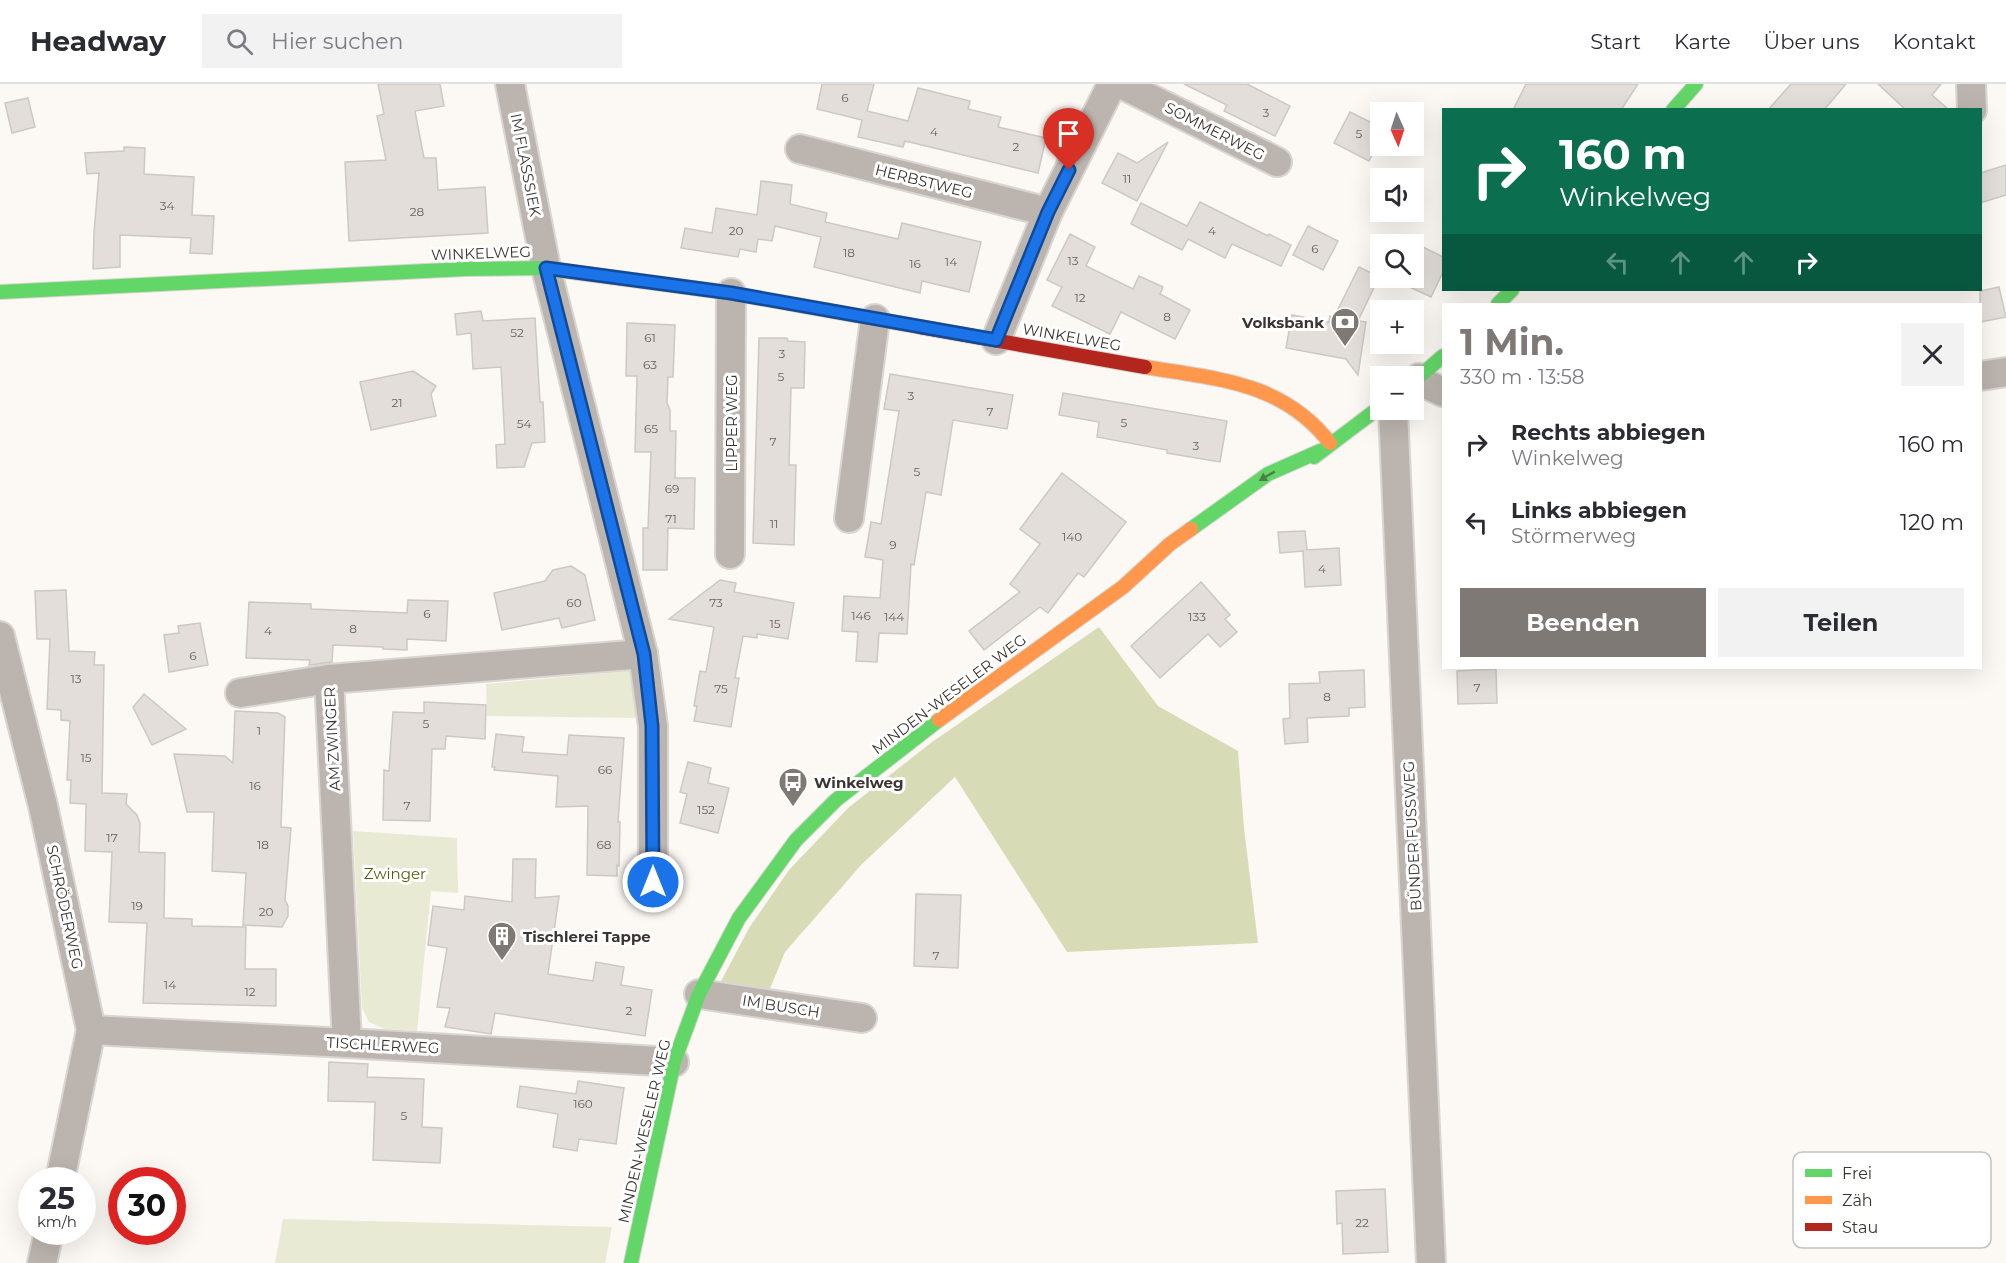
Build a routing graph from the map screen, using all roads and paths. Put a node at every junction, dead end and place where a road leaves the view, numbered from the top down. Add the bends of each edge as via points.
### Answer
1 (510, 84) edge
2 (1112, 84) edge
3 (1121, 84) edge
4 (1696, 84) edge
5 (1971, 84) edge
6 (1676, 108) edge
7 (1972, 108) edge
8 (800, 149) dead end
9 (1277, 162) dead end
10 (1048, 212) junction
11 (546, 268) junction
12 (1511, 291) edge
13 (0, 292) edge
14 (731, 293) junction
15 (1499, 303) edge
16 (875, 319) junction
17 (996, 340) junction
18 (1442, 358) edge
19 (2006, 372) edge
20 (1982, 376) edge
21 (1425, 384) edge
22 (1370, 414) edge
23 (1393, 420) edge
24 (1325, 447) junction
25 (1285, 483) dead end
26 (849, 518) dead end
27 (730, 554) dead end
28 (1179, 556) dead end
29 (1123, 587) junction
30 (0, 636) edge
31 (644, 654) junction
32 (329, 679) junction
33 (240, 693) dead end
34 (653, 882) dead end
35 (699, 994) junction
36 (862, 1018) dead end
37 (91, 1030) junction
38 (347, 1043) junction
39 (674, 1062) junction
40 (63, 1167) edge
41 (46, 1245) edge
42 (42, 1263) edge
43 (631, 1263) edge
44 (1431, 1263) edge

1 - 11 street, IM FLASSSIEK
2 - 10 street
3 - 9 street, SOMMERWEG
4 - 6 street
5 - 7 street
8 - 10 street, HERBSTWEG
10 - 17 street
11 - 13 street, WINKELWEG
11 - 14 street, WINKELWEG
11 - 31 street, IM FLASSSIEK
12 - 15 street
14 - 16 street, WINKELWEG
14 - 27 street, LIPPER WEG
16 - 17 street, WINKELWEG
16 - 26 street
17 - 24 street, WINKELWEG via 1232,382 1262,391 1304,413
18 - 21 street
19 - 20 street
22 - 24 street, MINDEN-WESELER WEG
23 - 44 street, BÜNDER FUSSWEG
24 - 25 street, MINDEN-WESELER WEG
24 -> 29 street, MINDEN-WESELER WEG via 1268,474 1170,544
28 - 29 street, MINDEN-WESELER WEG
29 - 35 street, MINDEN-WESELER WEG via 922,732 836,800 796,840 739,918
30 - 37 street, SCHRÖDERWEG via 43,806
31 - 32 street, AM ZWINGER
31 - 34 street, IM FLASSSIEK via 652,726
32 - 33 street
32 - 38 street, AM ZWINGER
35 - 36 street, IM BUSCH
35 - 39 street, MINDEN-WESELER WEG
37 - 38 street, TISCHLERWEG
37 - 40 street, SCHRÖDERWEG
38 - 39 street, TISCHLERWEG
39 - 43 street, MINDEN-WESELER WEG
41 - 42 street

